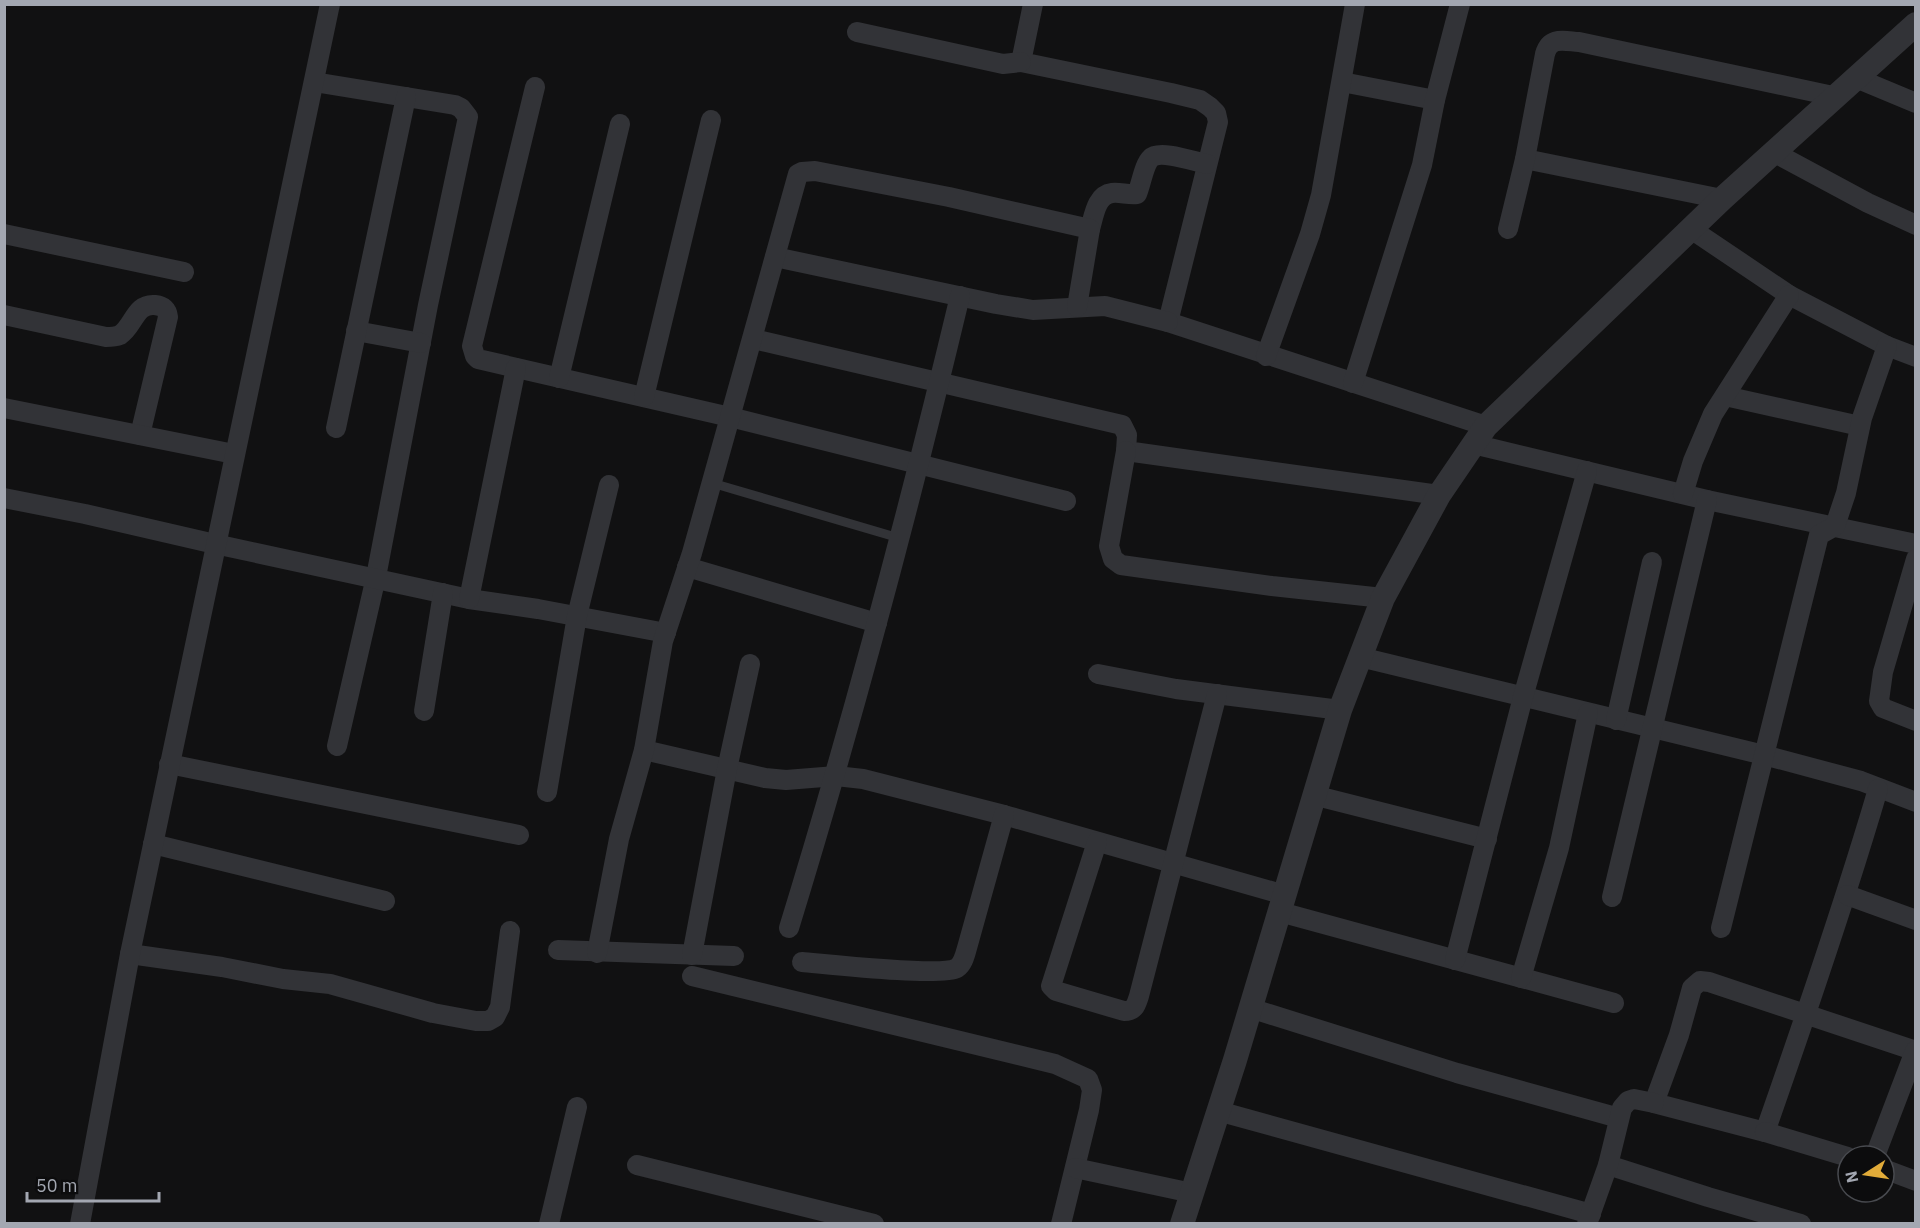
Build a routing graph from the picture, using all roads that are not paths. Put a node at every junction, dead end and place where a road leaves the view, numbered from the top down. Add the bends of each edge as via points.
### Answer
1 (330, 4) edge
2 (1033, 4) edge
3 (1355, 4) edge
4 (1460, 4) edge
5 (1916, 24) edge
6 (857, 33) dead end
7 (1021, 62) junction
8 (1856, 78) junction
9 (314, 82) junction
10 (1342, 82) junction
11 (535, 87) dead end
12 (1833, 96) junction
13 (406, 97) junction
14 (1435, 100) junction
15 (1916, 103) edge
16 (711, 120) dead end
17 (620, 123) dead end
18 (1773, 152) junction
19 (1525, 159) junction
20 (1208, 164) junction
21 (1722, 199) junction
22 (1916, 225) edge
23 (1090, 228) junction
24 (1508, 229) dead end
25 (1691, 229) junction
26 (4, 234) edge
27 (775, 257) junction
28 (184, 272) dead end
29 (1789, 295) junction
30 (960, 296) junction
31 (1077, 307) junction
32 (4, 315) edge
33 (1168, 322) junction
34 (356, 331) junction
35 (753, 339) junction
36 (421, 344) junction
37 (1887, 346) junction
38 (1913, 351) edge
39 (1266, 356) junction
40 (516, 368) junction
41 (559, 378) junction
42 (1353, 383) junction
43 (939, 384) junction
44 (1725, 396) junction
45 (644, 397) junction
46 (4, 408) edge
47 (730, 417) junction
48 (1860, 426) junction
49 (336, 428) dead end
50 (140, 435) junction
51 (1480, 435) junction
52 (1126, 451) junction
53 (234, 454) junction
54 (920, 464) junction
55 (1587, 471) junction
56 (711, 483) junction
57 (609, 485) dead end
58 (1683, 494) junction
59 (1439, 495) junction
60 (4, 498) edge
61 (1707, 500) junction
62 (1066, 501) dead end
63 (1835, 526) junction
64 (899, 538) junction
65 (215, 544) junction
66 (1916, 544) edge
67 (1916, 559) edge
68 (1652, 562) dead end
69 (687, 567) junction
70 (376, 577) junction
71 (443, 593) junction
72 (1383, 598) junction
73 (470, 599) junction
74 (577, 616) junction
75 (877, 622) junction
76 (666, 633) junction
77 (1360, 657) junction
78 (750, 664) dead end
79 (1098, 674) dead end
80 (1217, 694) junction
81 (1523, 697) junction
82 (1340, 710) junction
83 (424, 711) dead end
84 (1587, 713) junction
85 (1616, 720) junction
86 (1916, 721) edge
87 (1654, 729) junction
88 (337, 746) dead end
89 (644, 750) junction
90 (1764, 755) junction
91 (169, 764) junction
92 (727, 769) junction
93 (836, 776) junction
94 (1878, 789) junction
95 (547, 792) dead end
96 (1313, 795) junction
97 (1916, 802) edge
98 (1004, 815) junction
99 (519, 835) dead end
100 (1487, 838) junction
101 (1097, 842) junction
102 (153, 844) junction
103 (1173, 863) junction
104 (1847, 895) junction
105 (1612, 897) dead end
106 (385, 901) dead end
107 (1282, 903) junction
108 (1916, 920) edge
109 (789, 928) dead end
110 (1721, 928) dead end
111 (510, 931) dead end
112 (558, 950) dead end
113 (597, 952) junction
114 (130, 954) junction
115 (692, 955) junction
116 (734, 956) dead end
117 (1455, 960) junction
118 (802, 962) dead end
119 (692, 976) dead end
120 (1521, 978) junction
121 (1614, 1003) dead end
122 (1250, 1008) junction
123 (1807, 1015) junction
124 (1915, 1051) edge
125 (1654, 1103) junction
126 (577, 1107) dead end
127 (1218, 1111) junction
128 (1619, 1118) junction
129 (1765, 1132) junction
130 (1880, 1144) edge
131 (1836, 1153) edge
132 (637, 1165) dead end
133 (1608, 1165) junction
134 (1075, 1168) junction
135 (1896, 1174) edge
136 (1916, 1181) edge
137 (1192, 1193) junction
138 (1589, 1219) edge
139 (80, 1224) edge
140 (549, 1224) edge
141 (874, 1224) edge
142 (1061, 1224) edge
143 (1182, 1224) edge
144 (1801, 1224) edge

1 - 9 street
2 - 7 street
3 - 10 street
4 - 14 street
5 - 8 street
6 - 7 street via 1004,64
7 - 20 street via 1200,100 1216,113 1218,122
8 - 12 street
8 - 15 street
9 - 13 street
9 - 53 street
10 - 14 street
10 - 39 street via 1321,195
11 - 40 street via 472,346 478,359
12 - 18 street
12 - 19 street via 1558,40 1549,45 1545,54
13 - 34 street
13 - 36 street via 455,105 468,117
14 - 42 street via 1422,165
16 - 45 street
17 - 41 street
18 - 21 street
18 - 22 street
19 - 21 street
19 - 24 street
20 - 23 street via 1154,155 1137,194 1105,195
20 - 33 street
21 - 25 street
23 - 27 street via 807,171 798,174
23 - 31 street
25 - 29 street
25 - 51 street
26 - 28 street
27 - 30 street
27 - 35 street
29 - 37 street
29 - 44 street
30 - 31 street via 1033,310
30 - 43 street
31 - 33 street via 1105,306
32 - 50 street via 113,337 126,329 144,307 151,304 165,309 168,317
33 - 39 street
34 - 36 street
34 - 49 street
35 - 43 street
35 - 47 street
36 - 70 street
37 - 38 street
37 - 48 street
39 - 42 street
40 - 41 street
40 - 73 street
41 - 45 street
42 - 51 street
43 - 52 street via 1122,425 1128,435
43 - 54 street
44 - 48 street
44 - 58 street via 1713,414
45 - 47 street
46 - 50 street
47 - 54 street
47 - 56 street
48 - 63 street
50 - 53 street
51 - 55 street
51 - 59 street
52 - 59 street
52 - 72 street via 1109,546 1113,559 1121,565
53 - 65 street
54 - 62 street
54 - 64 street
55 - 58 street
55 - 81 street
56 - 64 lane
56 - 69 street
57 - 74 street
58 - 61 street
59 - 72 street
60 - 65 street
61 - 63 street
61 - 87 street
63 - 66 street
63 - 90 street via 1819,535
64 - 75 street
65 - 70 street
65 - 91 street
67 - 86 street via 1879,695 1883,708
68 - 85 street
69 - 75 street
69 - 76 street
70 - 71 street
70 - 88 street
71 - 73 street
71 - 83 street
72 - 77 street
73 - 74 street
74 - 76 street
74 - 95 street
75 - 93 street
76 - 89 street
77 - 81 street
77 - 82 street
78 - 92 street
79 - 80 street
80 - 82 street
80 - 103 street
81 - 84 street
81 - 100 street
82 - 96 street
84 - 85 street
84 - 120 street via 1559,848
85 - 87 street
87 - 90 street
87 - 105 street
89 - 92 street
89 - 113 street via 619,839
90 - 94 street
90 - 110 street
91 - 99 street
91 - 102 street
92 - 93 street via 786,780
92 - 115 street
93 - 98 street via 863,779
93 - 109 street
94 - 97 street
94 - 104 street
96 - 100 street
96 - 107 street
98 - 101 street
98 - 118 street via 967,948 956,969 906,970
100 - 117 street
101 - 103 street
101 - 103 street via 1051,986 1056,991 1124,1011 1135,1007
102 - 106 street
102 - 114 street
103 - 107 street
104 - 108 street
104 - 123 street
107 - 117 street
107 - 122 street
111 - 114 street via 500,1008 488,1021 433,1013 330,984
112 - 113 street
113 - 115 street
114 - 139 street
115 - 116 street
117 - 120 street
119 - 134 street via 1055,1064 1088,1079 1092,1090
120 - 121 street
122 - 127 street
122 - 128 street via 1457,1073
123 - 124 street
123 - 125 street via 1709,982 1696,983
123 - 129 street
124 - 130 street
125 - 128 street via 1628,1101
125 - 129 street
126 - 140 street
127 - 137 street
127 - 138 street
128 - 133 street
129 - 131 street
132 - 141 street
133 - 138 street
133 - 144 street
134 - 137 street
134 - 142 street
135 - 136 street
137 - 143 street

